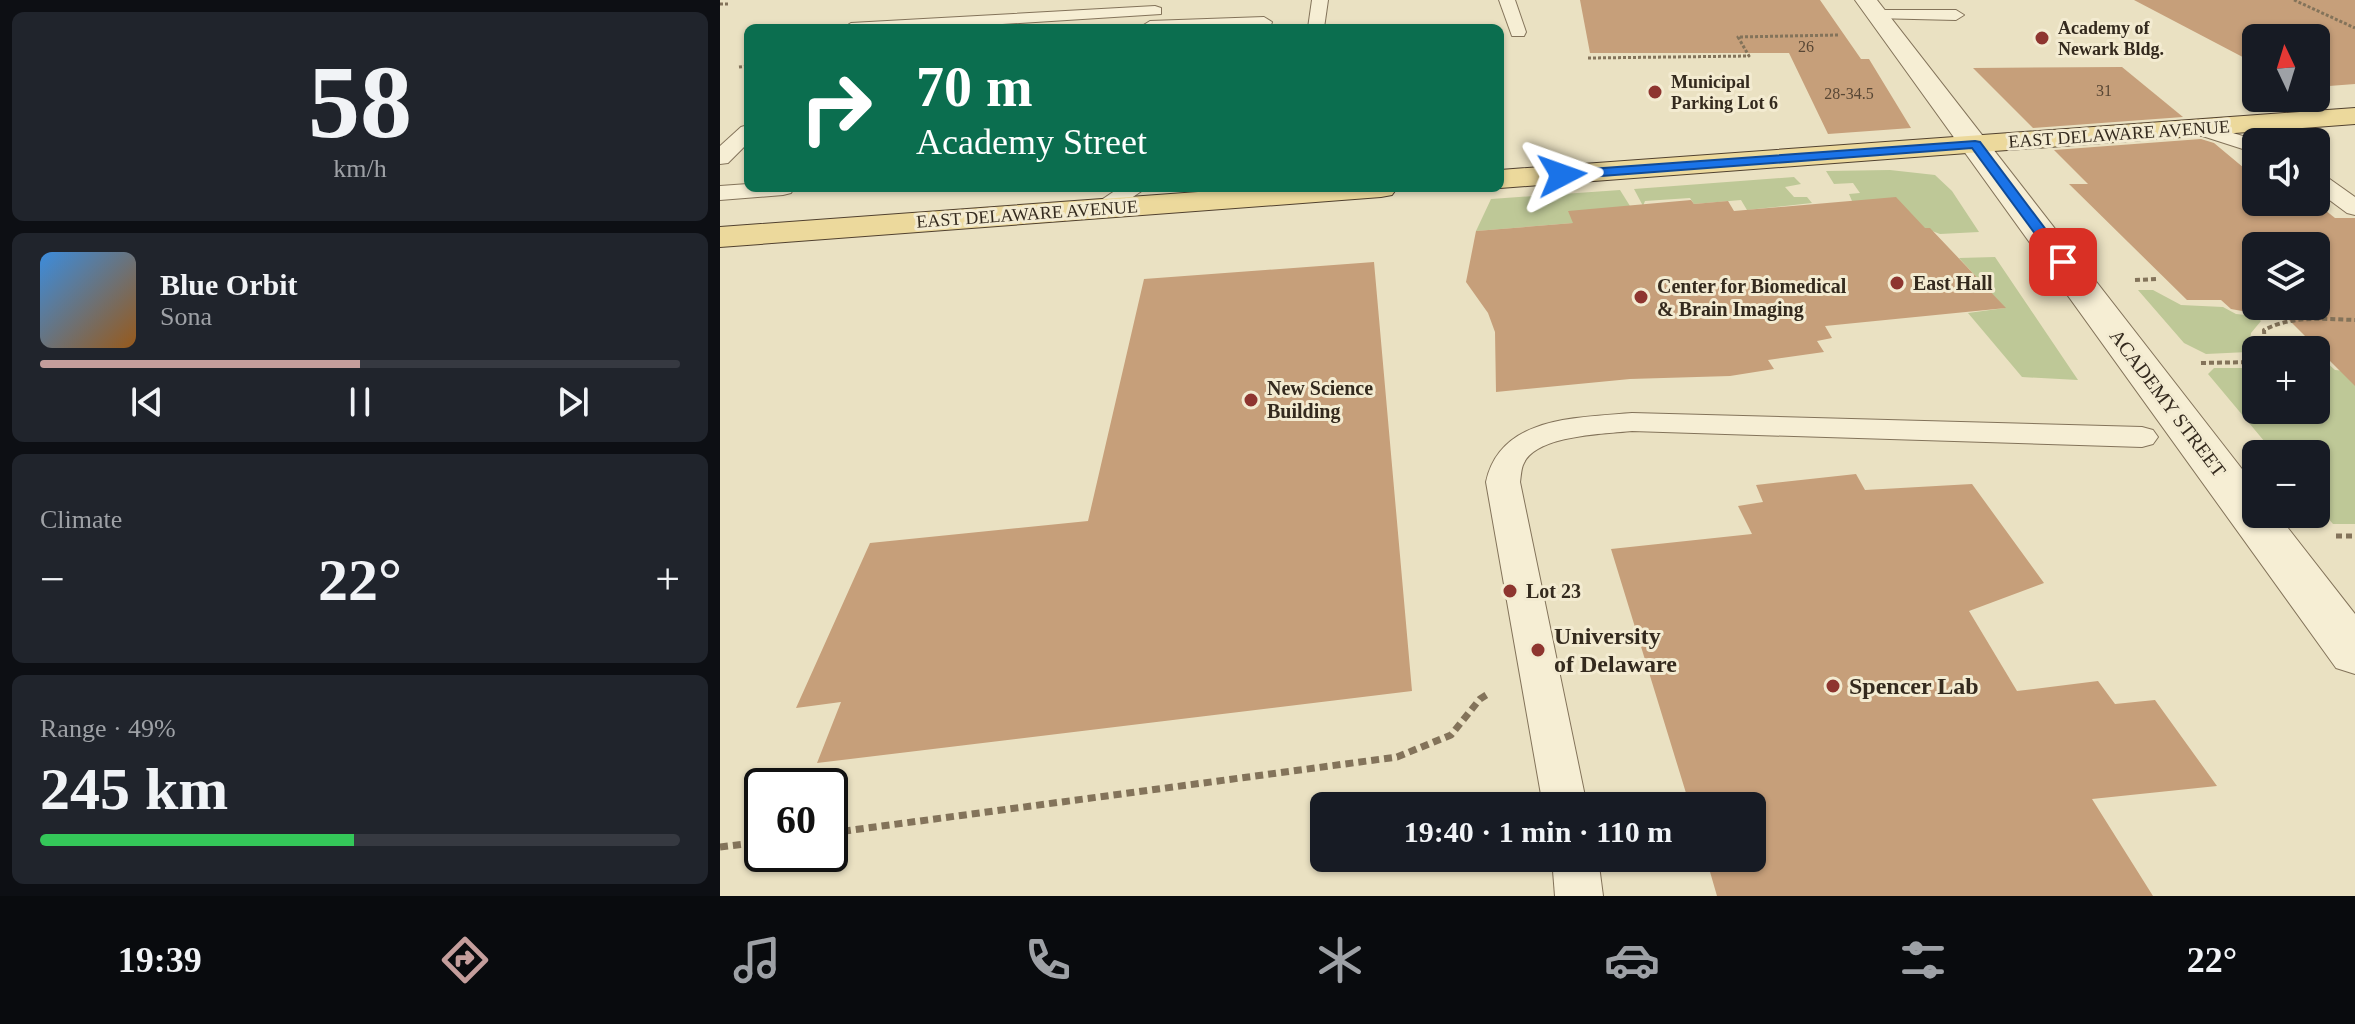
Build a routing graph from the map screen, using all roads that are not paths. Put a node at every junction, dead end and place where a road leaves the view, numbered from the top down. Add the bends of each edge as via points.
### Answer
1 (1320, 0) edge
2 (1507, 0) edge
3 (1872, 8) edge
4 (1956, 15) dead end
5 (1155, 16) edge
6 (952, 24) edge
7 (1263, 24) edge
8 (1317, 24) edge
9 (1518, 32) dead end
10 (2355, 116) edge
11 (2197, 128) junction
12 (744, 135) edge
13 (2242, 142) edge
14 (1975, 144) junction
15 (720, 158) edge
16 (1504, 179) edge
17 (2330, 190) edge
18 (744, 191) edge
19 (1128, 192) edge
20 (1260, 192) edge
21 (720, 193) edge
22 (1199, 194) edge
23 (2355, 208) edge
24 (1100, 209) junction
25 (720, 237) edge
26 (2142, 437) dead end
27 (2355, 653) edge
28 (1562, 792) edge
29 (1576, 872) edge
30 (1579, 896) edge

1 - 8 lane
2 - 9 lane
3 - 4 lane
3 - 14 street, ACADEMY STREET
5 - 6 lane
5 - 7 lane
10 - 11 main road, EAST DELAWARE AVENUE
11 - 13 lane
11 - 14 main road, EAST DELAWARE AVENUE
12 - 15 lane
14 - 16 main road, EAST DELAWARE AVENUE
14 - 27 street, ACADEMY STREET
17 - 23 lane
18 - 21 lane
19 - 24 lane
20 - 22 main road, EAST DELAWARE AVENUE
22 - 24 main road, EAST DELAWARE AVENUE
24 - 25 main road, EAST DELAWARE AVENUE
26 - 28 lane via 1632,422 1553,431 1514,450 1503,467 1503,482
29 - 30 lane

